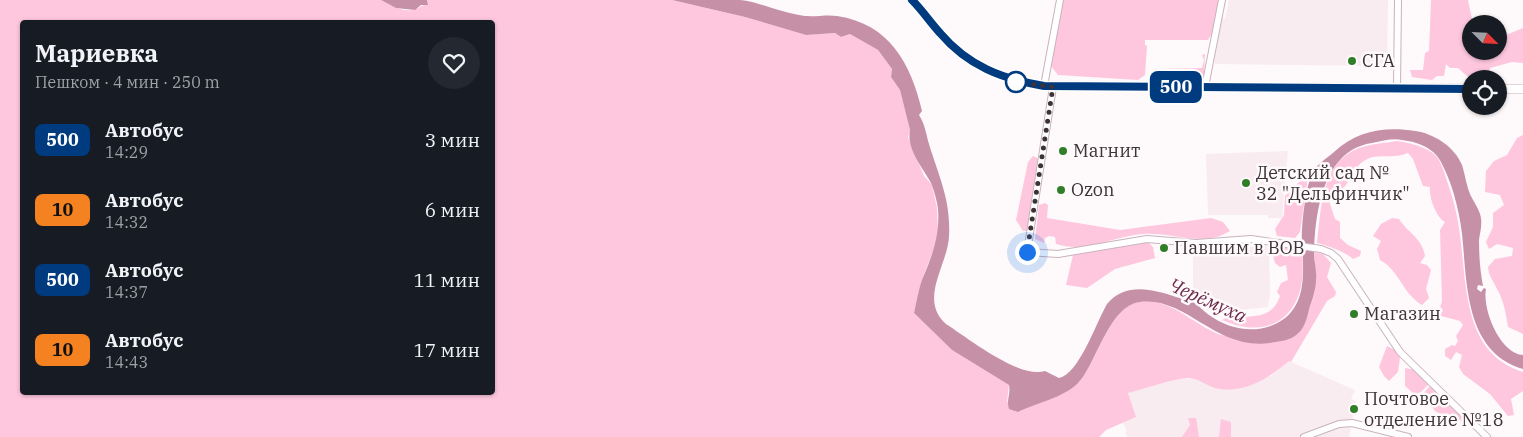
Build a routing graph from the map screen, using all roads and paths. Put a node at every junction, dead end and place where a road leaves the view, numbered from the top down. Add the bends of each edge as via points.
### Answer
1 (912, 0) edge
2 (1060, 0) edge
3 (1222, 0) edge
4 (1398, 0) edge
5 (1044, 86) junction
6 (1053, 87) junction
7 (1205, 87) junction
8 (1397, 88) junction
9 (1462, 88) edge
10 (1507, 89) edge
11 (1523, 89) edge
12 (1304, 437) edge
13 (1408, 437) edge
14 (1487, 437) edge

1 - 5 main road via 946,40 975,65 1005,78
2 - 5 street
3 - 7 street
4 - 8 street
5 - 6 main road
6 - 7 main road
6 - 14 street via 1027,252 1058,254 1147,239 1196,243 1251,239 1331,253 1400,352
7 - 8 main road
8 - 9 main road
10 - 11 main road
12 - 13 street via 1352,423

